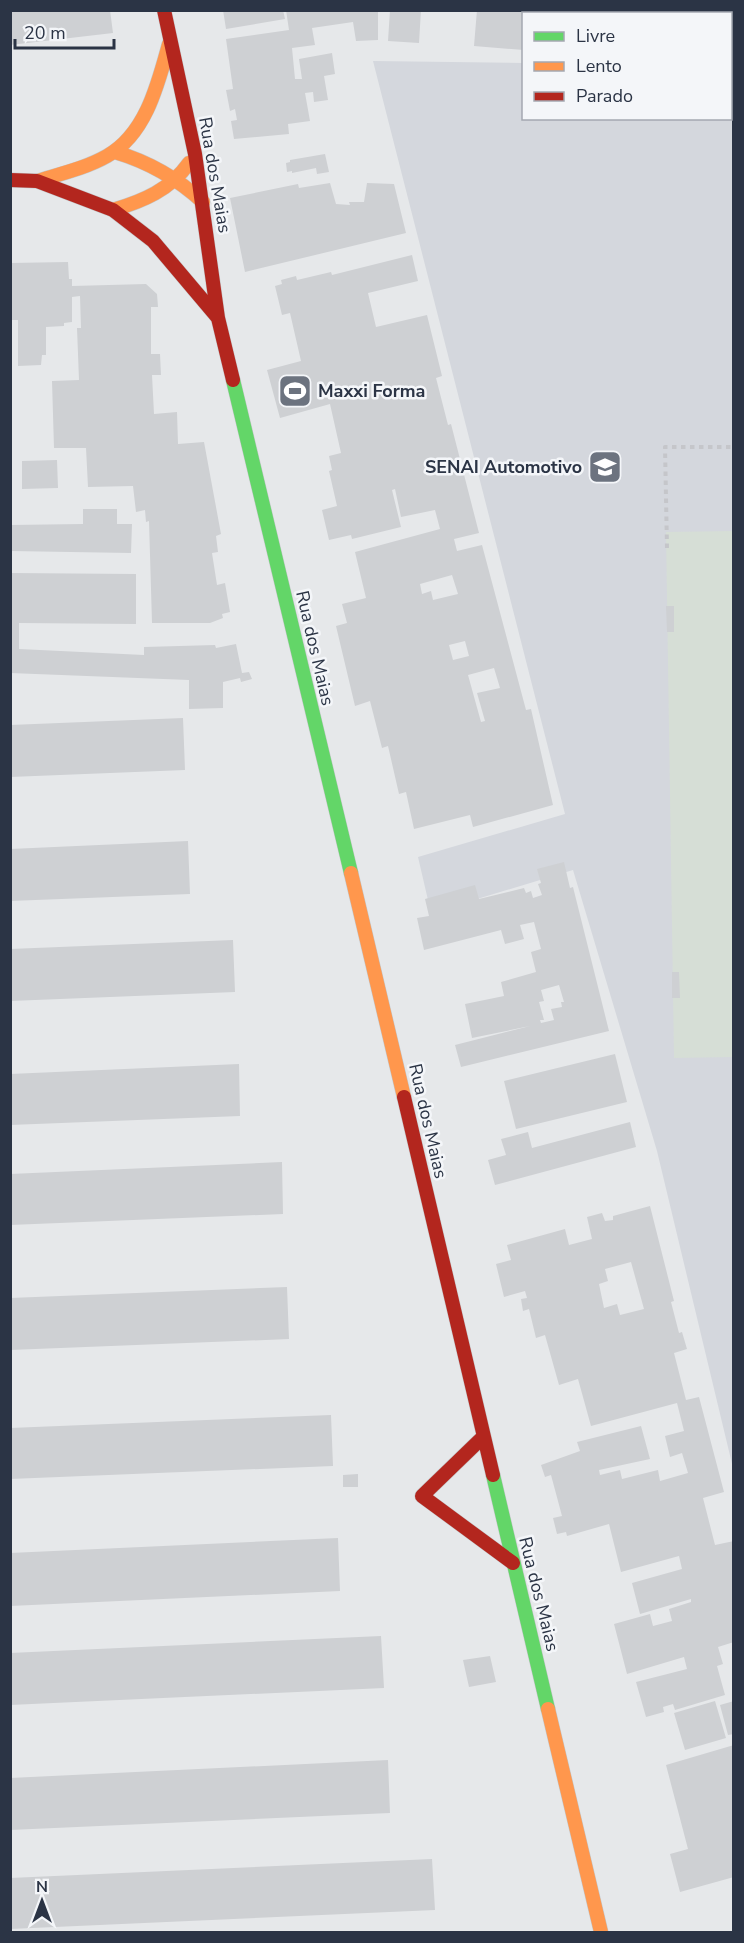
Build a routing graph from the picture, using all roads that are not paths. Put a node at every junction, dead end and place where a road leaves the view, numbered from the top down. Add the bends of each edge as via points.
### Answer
1 (164, 10) edge
2 (170, 40) junction
3 (115, 152) junction
4 (195, 154) junction
5 (176, 179) junction
6 (10, 180) edge
7 (37, 182) junction
8 (203, 202) junction
9 (114, 210) junction
10 (218, 318) junction
11 (483, 1437) junction
12 (513, 1563) junction
13 (601, 1932) edge

1 - 2 main road, Rua dos Maias
2 - 3 main road, Rua dos Maias via 157,85 139,125
2 - 4 main road, Rua dos Maias
3 - 5 main road
3 - 7 main road
4 - 5 main road
4 - 8 main road, Rua dos Maias
5 - 8 main road
5 - 9 main road via 141,202
6 - 7 main road
7 - 9 main road, Rua dos Maias
8 - 10 main road, Rua dos Maias
9 - 10 main road, Rua dos Maias via 153,242
10 - 11 main road, Rua dos Maias
11 - 12 main road, Rua dos Maias
11 - 12 main road via 422,1496
12 - 13 main road, Rua dos Maias

